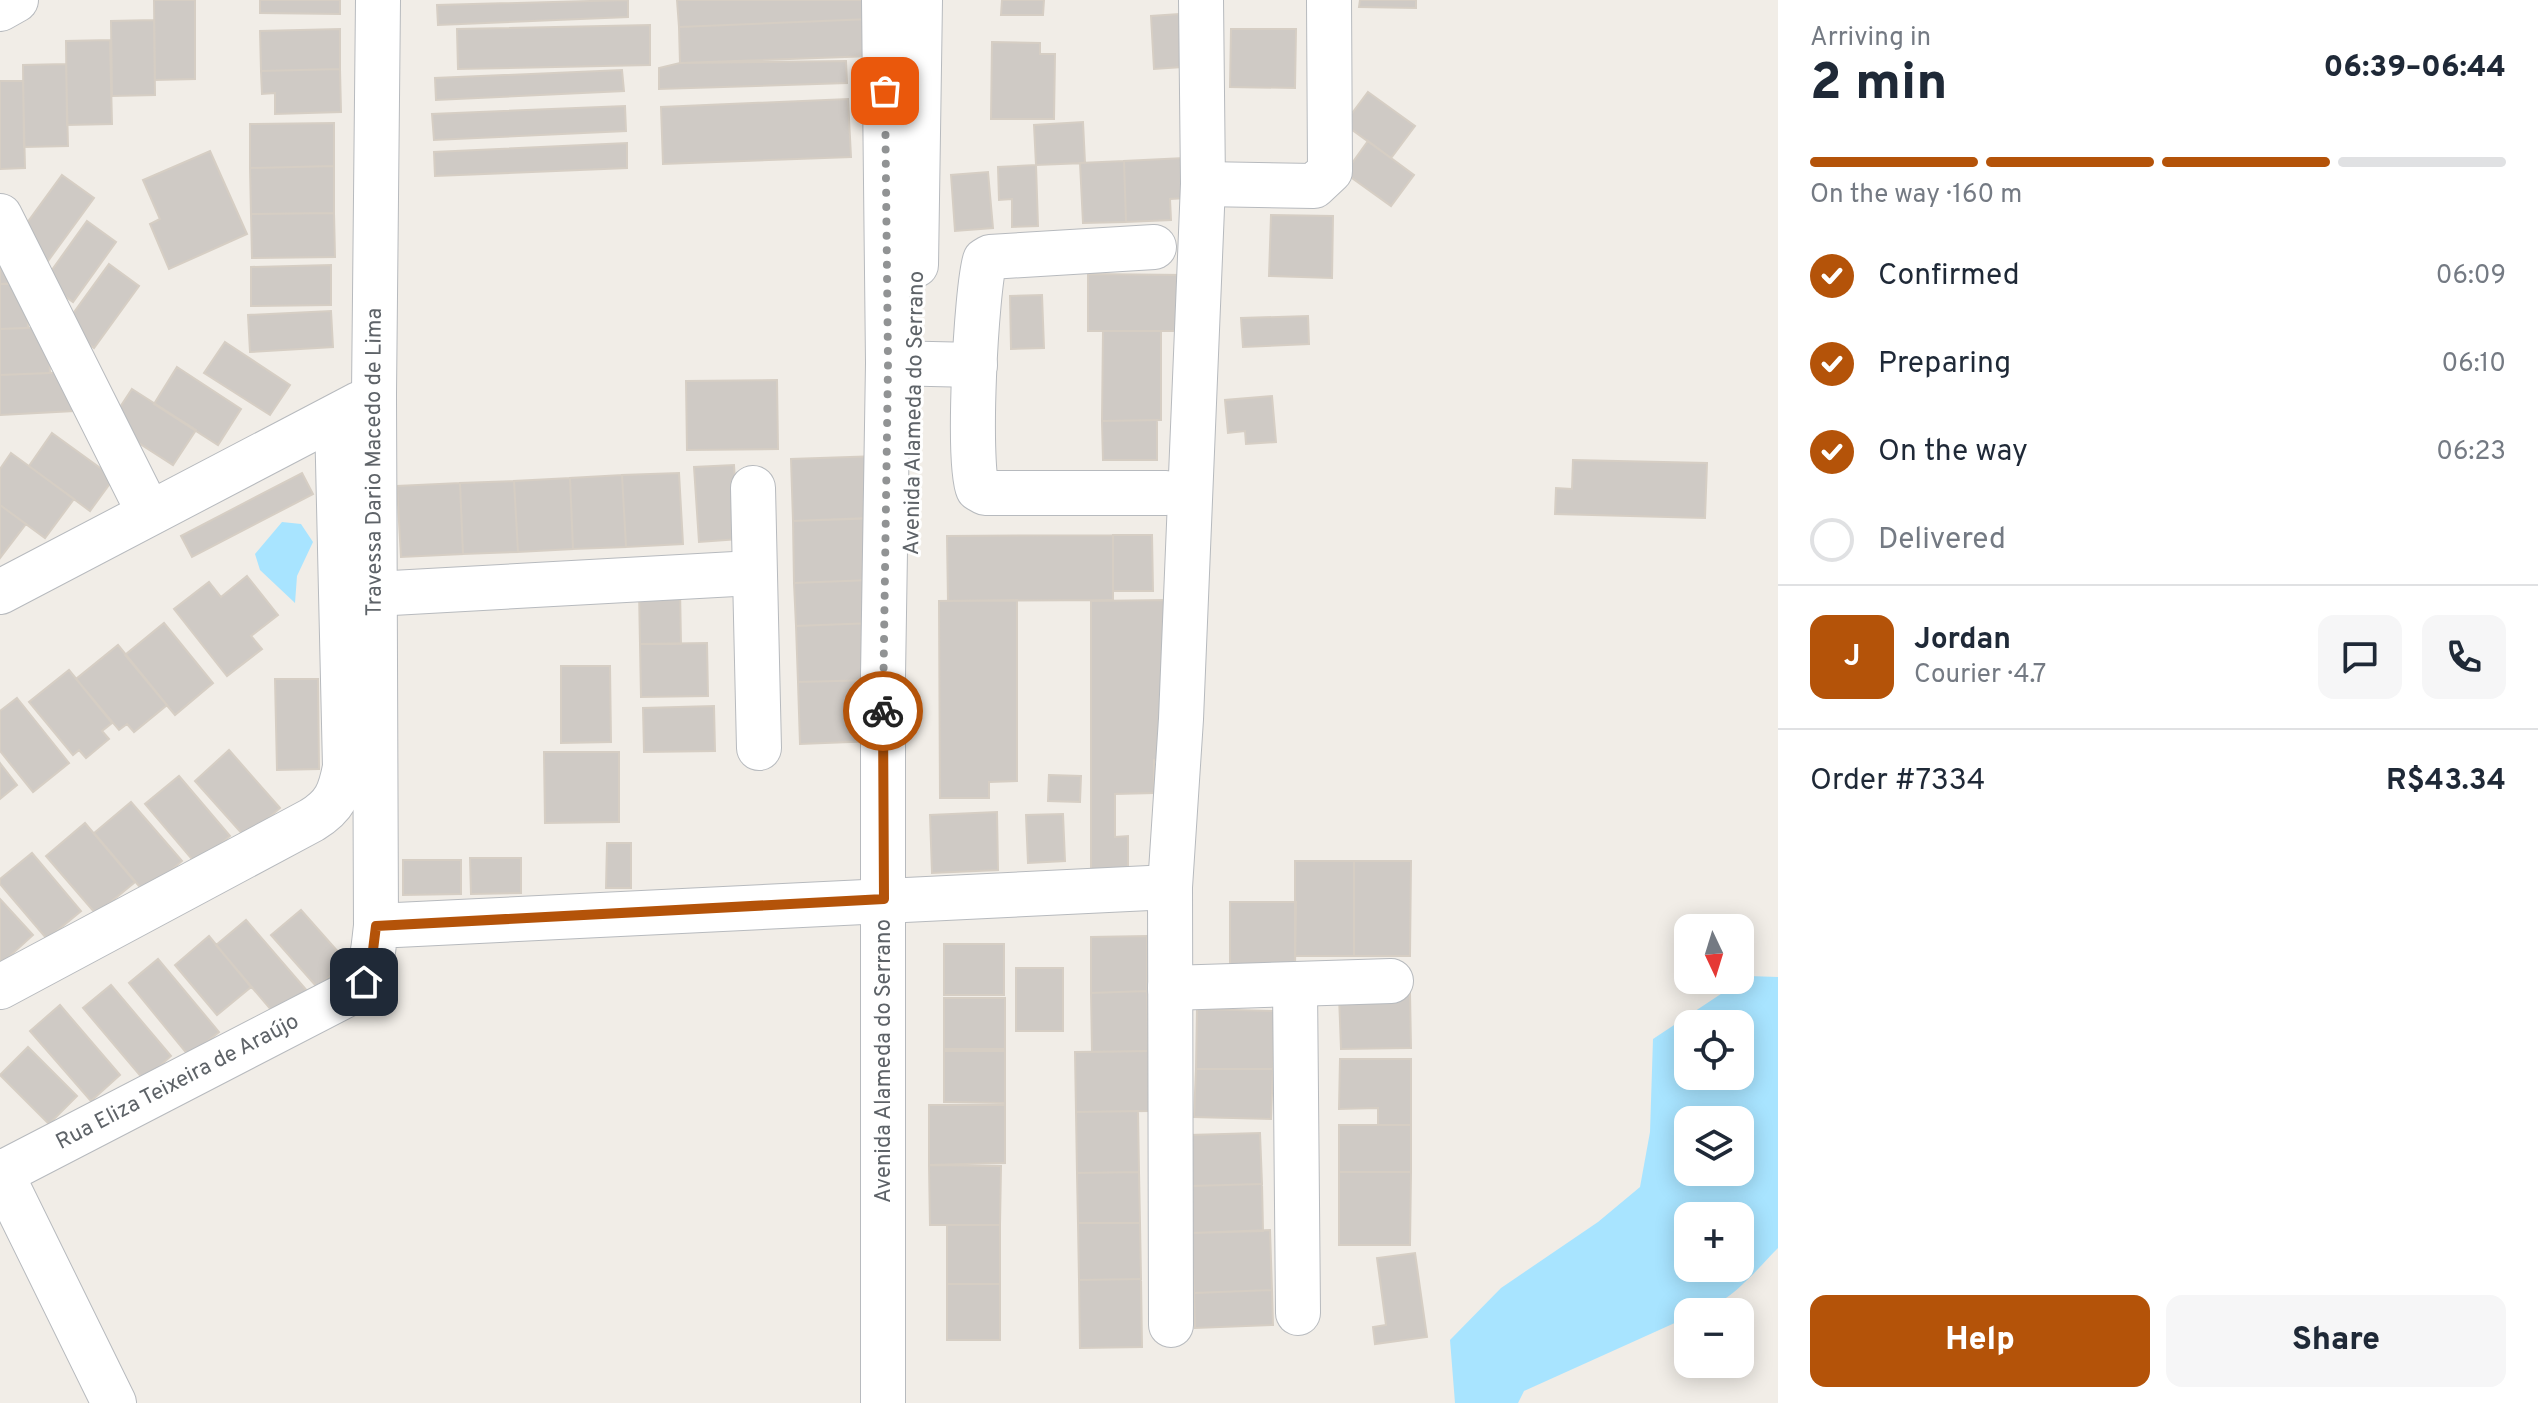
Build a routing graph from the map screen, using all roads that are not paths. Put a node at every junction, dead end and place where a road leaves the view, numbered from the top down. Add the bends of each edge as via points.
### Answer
1 (16, 0) edge
2 (378, 0) edge
3 (884, 0) edge
4 (920, 0) edge
5 (1201, 0) edge
6 (1329, 0) edge
7 (0, 9) edge
8 (1203, 184) junction
9 (0, 216) edge
10 (1154, 247) dead end
11 (901, 363) junction
12 (975, 365) junction
13 (374, 395) junction
14 (337, 418) junction
15 (753, 488) dead end
16 (1166, 493) dead end
17 (149, 513) junction
18 (753, 573) junction
19 (0, 592) edge
20 (374, 594) junction
21 (759, 748) dead end
22 (1170, 887) junction
23 (898, 898) junction
24 (376, 926) junction
25 (1391, 981) dead end
26 (1295, 985) junction
27 (0, 987) edge
28 (1170, 988) junction
29 (0, 1173) edge
30 (1298, 1313) dead end
31 (1171, 1325) dead end
32 (114, 1403) edge
33 (883, 1403) edge
34 (911, 1403) edge

1 - 7 street
2 - 13 street, Travessa Dario Macedo de Lima
3 - 11 street, Avenida Alameda do Serrano
4 - 11 street, Avenida Alameda do Serrano
5 - 8 street
6 - 8 street via 1330,171 1314,186
8 - 22 street
9 - 17 street
10 - 12 street via 990,257 983,266
11 - 12 street
11 - 23 street, Avenida Alameda do Serrano
12 - 16 street via 973,467 978,489
13 - 14 street
13 - 20 street, Travessa Dario Macedo de Lima
14 - 17 street
14 - 27 street via 345,767 340,795 312,820
15 - 18 street
17 - 19 street
18 - 20 street
18 - 21 street
20 - 24 street, Travessa Dario Macedo de Lima
22 - 23 street
22 - 28 street
23 - 24 street
23 - 33 street, Avenida Alameda do Serrano
23 - 34 street, Avenida Alameda do Serrano
24 - 29 street, Rua Eliza Teixeira de Araújo via 371,966 364,982 346,995
25 - 26 street
26 - 28 street
26 - 30 street
28 - 31 street
29 - 32 street

